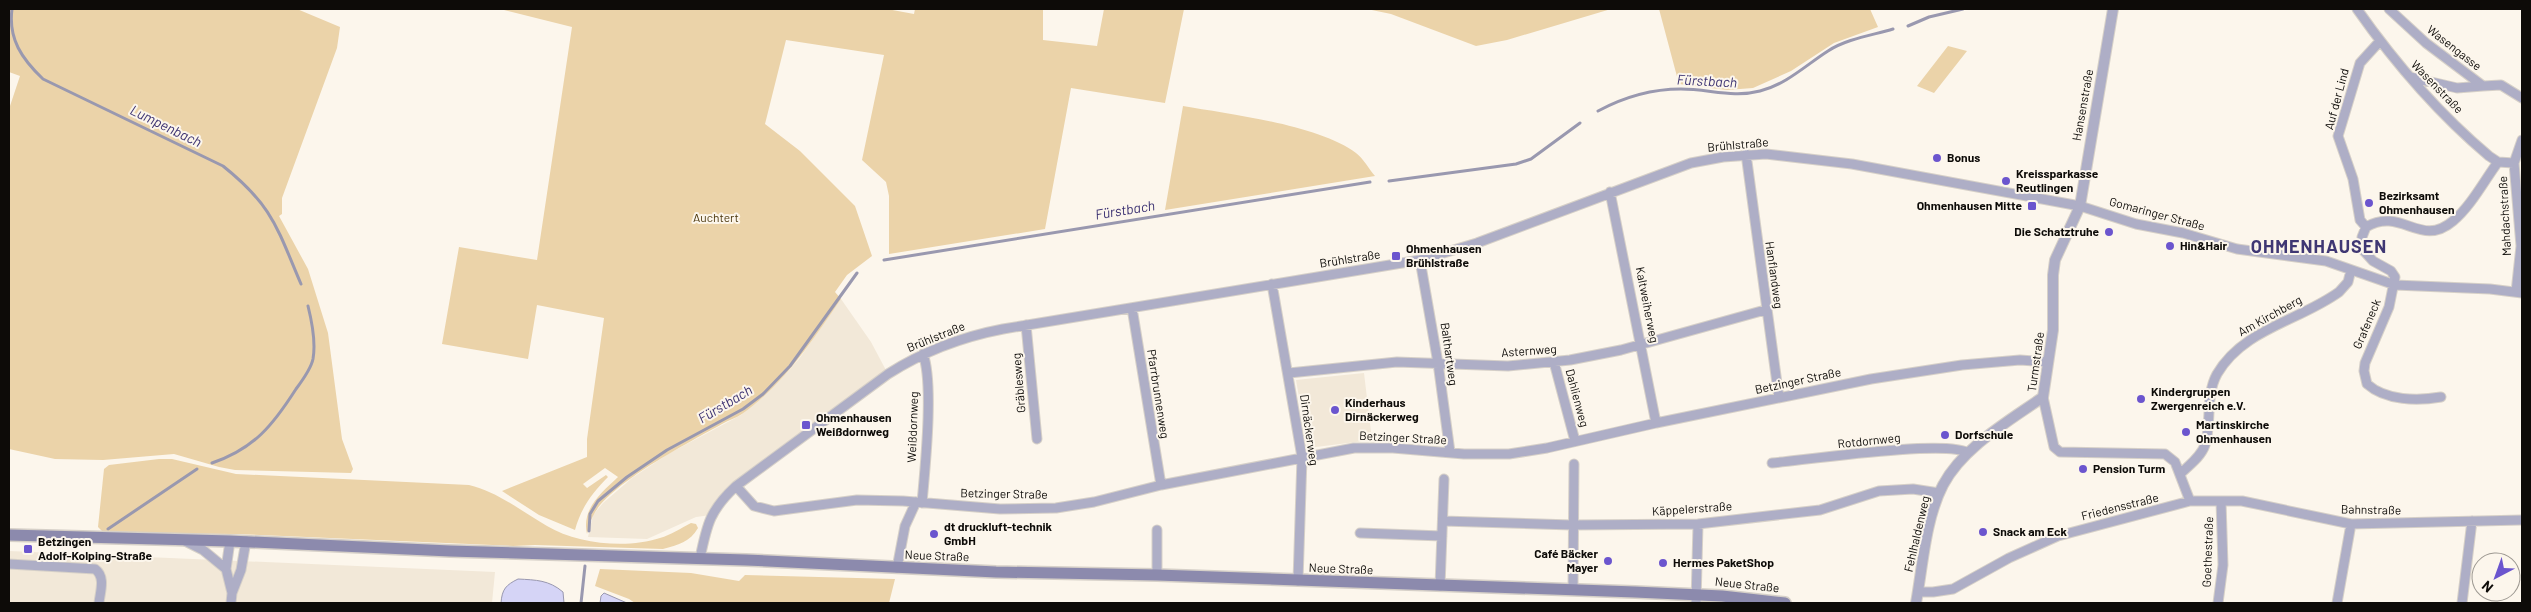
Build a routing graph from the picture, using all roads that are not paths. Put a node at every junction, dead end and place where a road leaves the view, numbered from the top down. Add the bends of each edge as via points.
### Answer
1 (2113, 9) edge
2 (2358, 9) edge
3 (2389, 9) edge
4 (2380, 41) junction
5 (2410, 77) junction
6 (2483, 86) junction
7 (2522, 98) edge
8 (2522, 140) edge
9 (1746, 154) junction
10 (2498, 162) junction
11 (2514, 163) junction
12 (1610, 192) junction
13 (2080, 206) junction
14 (2366, 227) junction
15 (1420, 260) junction
16 (2351, 270) junction
17 (1272, 284) junction
18 (2395, 285) junction
19 (2519, 293) edge
20 (1132, 308) junction
21 (1766, 310) junction
22 (1026, 325) junction
23 (1642, 344) junction
24 (923, 354) junction
25 (1554, 362) junction
26 (2048, 362) junction
27 (1438, 363) junction
28 (1288, 373) junction
29 (2441, 397) dead end
30 (1779, 398) junction
31 (2043, 398) junction
32 (1656, 423) junction
33 (1037, 439) dead end
34 (1575, 441) junction
35 (1450, 452) junction
36 (1968, 453) junction
37 (1302, 457) junction
38 (1772, 463) dead end
39 (1574, 464) dead end
40 (2180, 474) junction
41 (1444, 479) dead end
42 (1161, 485) junction
43 (736, 486) junction
44 (1939, 493) junction
45 (2221, 501) junction
46 (919, 502) junction
47 (2190, 502) junction
48 (2522, 520) edge
49 (1443, 521) junction
50 (2472, 521) junction
51 (1698, 524) junction
52 (2351, 524) junction
53 (1572, 525) junction
54 (1157, 530) dead end
55 (1360, 533) dead end
56 (9, 535) edge
57 (1442, 536) junction
58 (184, 540) junction
59 (230, 541) junction
60 (246, 541) junction
61 (700, 558) junction
62 (9, 564) edge
63 (897, 568) junction
64 (226, 569) junction
65 (1157, 575) junction
66 (1298, 581) junction
67 (1440, 586) junction
68 (1573, 590) junction
69 (1918, 592) junction
70 (232, 593) junction
71 (1696, 599) edge
72 (99, 603) edge
73 (231, 603) edge
74 (1785, 603) edge
75 (1916, 603) edge
76 (2218, 603) edge
77 (2337, 603) edge
78 (2462, 603) edge

1 - 13 street, Hansenstraße
2 - 4 street, Wasenstraße
3 - 6 street, Wasengasse via 2426,43
4 - 5 street, Wasenstraße
4 - 14 street, Auf der Lind via 2360,63 2338,136 2353,178 2360,220
5 - 6 street, Wasengasse via 2457,88
5 - 10 street, Wasenstraße via 2456,126
6 - 7 street, Wasengasse via 2501,86
8 - 11 street, Mahdachstraße
9 - 12 street, Brühlstraße via 1691,163
9 - 13 street, Brühlstraße via 1824,159
9 - 21 street, Hanflandweg
10 - 11 street
10 - 14 street via 2459,215 2440,229 2426,232 2393,220 2381,220
11 - 19 street, Mahdachstraße via 2521,246
12 - 15 street, Brühlstraße via 1477,243
12 - 23 street, Kaltweiherweg
13 - 16 street, Gomaringer Straße via 2229,247 2314,258
13 - 26 street, Turmstraße via 2055,260 2052,275 2054,318
14 - 18 street, Auf der Lind via 2362,237 2363,250 2373,261 2391,271
15 - 17 street, Brühlstraße
15 - 27 street, Balthartweg
16 - 18 street, Gomaringer Straße
16 - 40 street, Am Kirchberg via 2344,288 2334,296 2243,344 2231,356 2217,374 2212,387 2204,446
17 - 20 street, Brühlstraße
17 - 28 street, Dirnäckerweg
18 - 19 street, Gomaringer Straße
18 - 29 street, Grafeneck via 2365,363 2367,384 2377,391 2400,397
20 - 22 street, Brühlstraße
20 - 42 street, Pfarrbrunnenweg
21 - 23 street, Asternweg
21 - 30 street, Hanflandweg
22 - 24 street, Brühlstraße via 970,336
22 - 33 street, Gräblesweg
23 - 25 street, Asternweg
23 - 32 street, Kaltweiherweg
24 - 43 street, Brühlstraße via 888,374
24 - 46 street, Weißdornweg via 928,385
25 - 27 street, Asternweg via 1501,366
25 - 34 street, Dahlienweg
26 - 30 street, Betzinger Straße via 2020,360 1936,368
26 - 31 street, Turmstraße
27 - 28 street, Asternweg via 1359,365
27 - 35 street, Balthartweg
28 - 37 street, Dirnäckerweg
30 - 32 street, Betzinger Straße
31 - 36 street, Fehlhaldenweg
31 - 40 street, Turmstraße via 2054,447 2060,452 2165,454 2171,457
32 - 34 street, Betzinger Straße
34 - 35 street, Betzinger Straße via 1509,454
35 - 37 street, Betzinger Straße via 1354,448
36 - 38 street, Rotdornweg via 1955,448 1907,449
36 - 44 street, Fehlhaldenweg
37 - 42 street, Betzinger Straße
37 - 66 street, Dirnäckerweg
39 - 53 street
40 - 47 street
41 - 49 street
42 - 46 street, Betzinger Straße via 1094,502 1036,509 984,509
43 - 46 street, Betzinger Straße via 748,501 765,510 857,500
43 - 61 street, Brühlstraße via 711,515
44 - 51 street, Käppelerstraße via 1913,489 1879,491 1820,510
44 - 69 street, Fehlhaldenweg via 1928,531
45 - 47 street, Friedensstraße
45 - 52 street, Bahnstraße via 2254,503
45 - 76 street, Goethestraße via 2223,566
46 - 63 street, Weißdornweg via 905,526
47 - 69 street, Friedensstraße via 2049,540 1953,589
48 - 50 street, Bahnstraße
49 - 53 street, Käppelerstraße
49 - 57 street
50 - 52 street, Bahnstraße
50 - 78 street
51 - 53 street, Käppelerstraße
51 - 71 street
52 - 77 street
53 - 68 street
54 - 65 street
55 - 57 street
56 - 58 main road, Neue Straße
57 - 67 street
58 - 59 main road, Neue Straße
58 - 64 street via 203,550
59 - 60 main road, Neue Straße
59 - 64 street
60 - 61 main road, Neue Straße
60 - 70 street via 241,570
61 - 63 main road, Neue Straße
62 - 72 street via 95,569 102,580
63 - 65 main road, Neue Straße
64 - 70 street
65 - 66 main road, Neue Straße
66 - 67 main road, Neue Straße
67 - 68 main road, Neue Straße
68 - 71 main road, Neue Straße
69 - 75 street, Fehlhaldenweg
70 - 73 street
71 - 74 main road, Neue Straße

